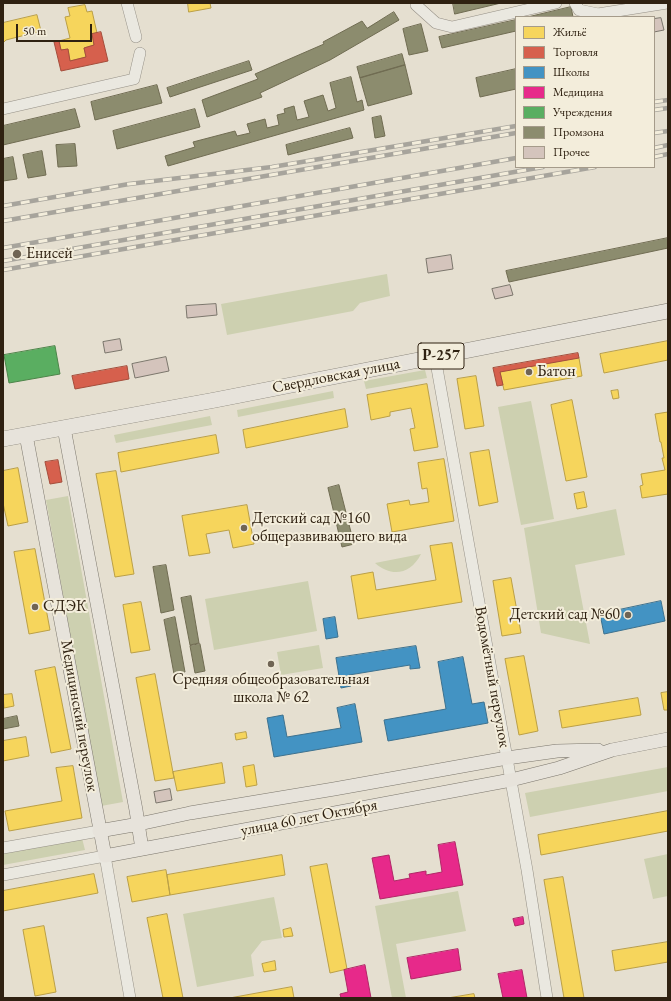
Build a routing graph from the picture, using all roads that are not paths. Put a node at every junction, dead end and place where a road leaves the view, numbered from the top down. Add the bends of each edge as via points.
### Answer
1 (127, 3) edge
2 (556, 3) edge
3 (575, 3) edge
4 (667, 3) edge
5 (416, 5) dead end
6 (136, 38) dead end
7 (140, 53) dead end
8 (3, 109) edge
9 (668, 311) edge
10 (435, 357) junction
11 (64, 428) junction
12 (26, 434) junction
13 (3, 439) edge
14 (668, 739) edge
15 (612, 750) junction
16 (507, 758) junction
17 (511, 780) junction
18 (138, 824) junction
19 (99, 831) junction
20 (3, 848) edge
21 (142, 850) junction
22 (105, 856) junction
23 (3, 875) edge
24 (130, 998) edge
25 (547, 998) edge

1 - 6 street
2 - 5 street via 452,27 436,24
3 - 4 street via 579,10 598,14
7 - 8 street via 134,79
9 - 10 highway, Свердловская улица / Р-257
10 - 11 highway, Свердловская улица / Р-257
10 - 16 street, Водомётный переулок
11 - 12 highway, Свердловская улица / Р-257
11 - 18 main road
12 - 13 highway, Свердловская улица / Р-257
12 - 19 main road, Медицинский переулок
14 - 15 main road, улица 60 лет Октября
15 - 16 main road, улица 60 лет Октября via 557,751
15 - 17 main road, улица 60 лет Октября via 559,768
16 - 17 street, Водомётный переулок
16 - 18 main road, улица 60 лет Октября
17 - 21 main road, улица 60 лет Октября
17 - 25 street, Водомётный переулок
18 - 19 main road, улица 60 лет Октября
18 - 21 main road
19 - 20 street, улица 60 лет Октября
19 - 22 main road, Медицинский переулок
21 - 22 main road, улица 60 лет Октября
22 - 23 street, улица 60 лет Октября
22 - 24 street, Медицинский переулок

